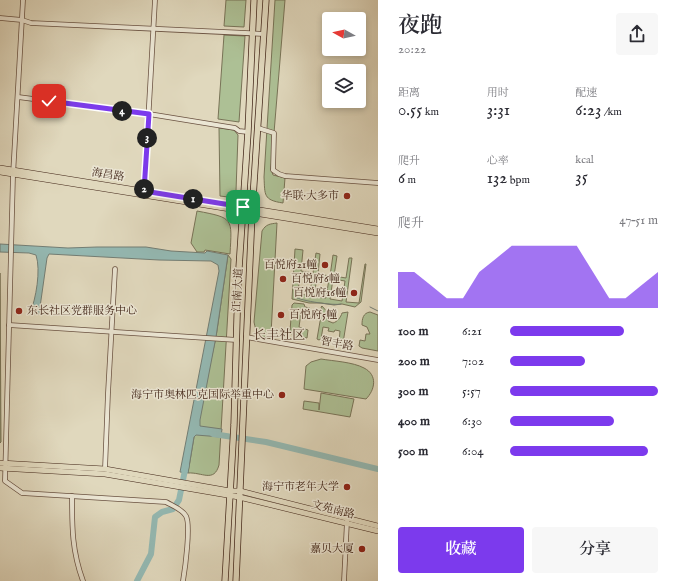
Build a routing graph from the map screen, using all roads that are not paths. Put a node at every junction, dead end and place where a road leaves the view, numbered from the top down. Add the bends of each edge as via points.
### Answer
1 (23, 0) edge
2 (155, 0) edge
3 (254, 0) edge
4 (266, 0) edge
5 (0, 18) edge
6 (22, 20) junction
7 (154, 28) junction
8 (252, 33) junction
9 (264, 34) junction
10 (18, 97) junction
11 (149, 114) junction
12 (258, 128) junction
13 (248, 132) junction
14 (0, 168) edge
15 (0, 172) edge
16 (13, 172) junction
17 (378, 183) edge
18 (144, 193) junction
19 (243, 209) junction
20 (252, 211) junction
21 (378, 229) edge
22 (378, 233) edge
23 (115, 269) dead end
24 (10, 326) junction
25 (112, 333) junction
26 (246, 337) junction
27 (237, 340) junction
28 (378, 360) edge
29 (0, 463) edge
30 (4, 466) edge
31 (105, 470) junction
32 (2, 481) edge
33 (174, 483) junction
34 (230, 493) junction
35 (240, 494) junction
36 (72, 496) junction
37 (347, 521) junction
38 (378, 526) edge
39 (378, 531) edge
40 (82, 581) edge
41 (183, 581) edge
42 (225, 581) edge
43 (236, 581) edge
44 (344, 581) edge

1 - 6 street
2 - 7 street
3 - 8 highway, 江南大道
4 - 9 highway, 江南大道
5 - 6 street
6 - 7 street via 31,23
6 - 10 street
7 - 8 street
7 - 11 street
8 - 9 street
8 - 13 highway, 江南大道
9 - 12 highway, 江南大道
10 - 11 street
10 - 16 street
11 - 13 street
11 - 18 street
12 - 17 street via 274,133 273,170 279,174
12 - 20 highway, 江南大道
13 - 19 highway, 江南大道
14 - 16 main road, 海昌路
15 - 16 main road, 海昌路
16 - 18 main road, 海昌路
16 - 24 street
18 - 19 main road, 海昌路
19 - 20 main road, 海昌路
19 - 27 highway, 江南大道
20 - 21 main road, 海昌路
20 - 22 main road, 海昌路
20 - 26 highway, 江南大道
23 - 25 street
24 - 25 street
24 - 30 street
25 - 27 street
25 - 31 street
26 - 28 street, 智丰路
26 - 35 highway, 江南大道
27 - 34 highway, 江南大道
29 - 30 main road
30 - 31 main road
30 - 32 street
30 - 33 main road via 105,474
31 - 33 main road
32 - 36 street via 22,493
33 - 34 main road, 文苑南路
34 - 35 main road, 文苑南路
34 - 42 highway, 江南大道
35 - 37 main road, 文苑南路
35 - 43 highway, 江南大道
36 - 40 street via 73,540
36 - 41 street via 166,502 181,510 187,518 188,533
37 - 38 main road, 文苑南路
37 - 39 main road, 文苑南路
37 - 44 street

